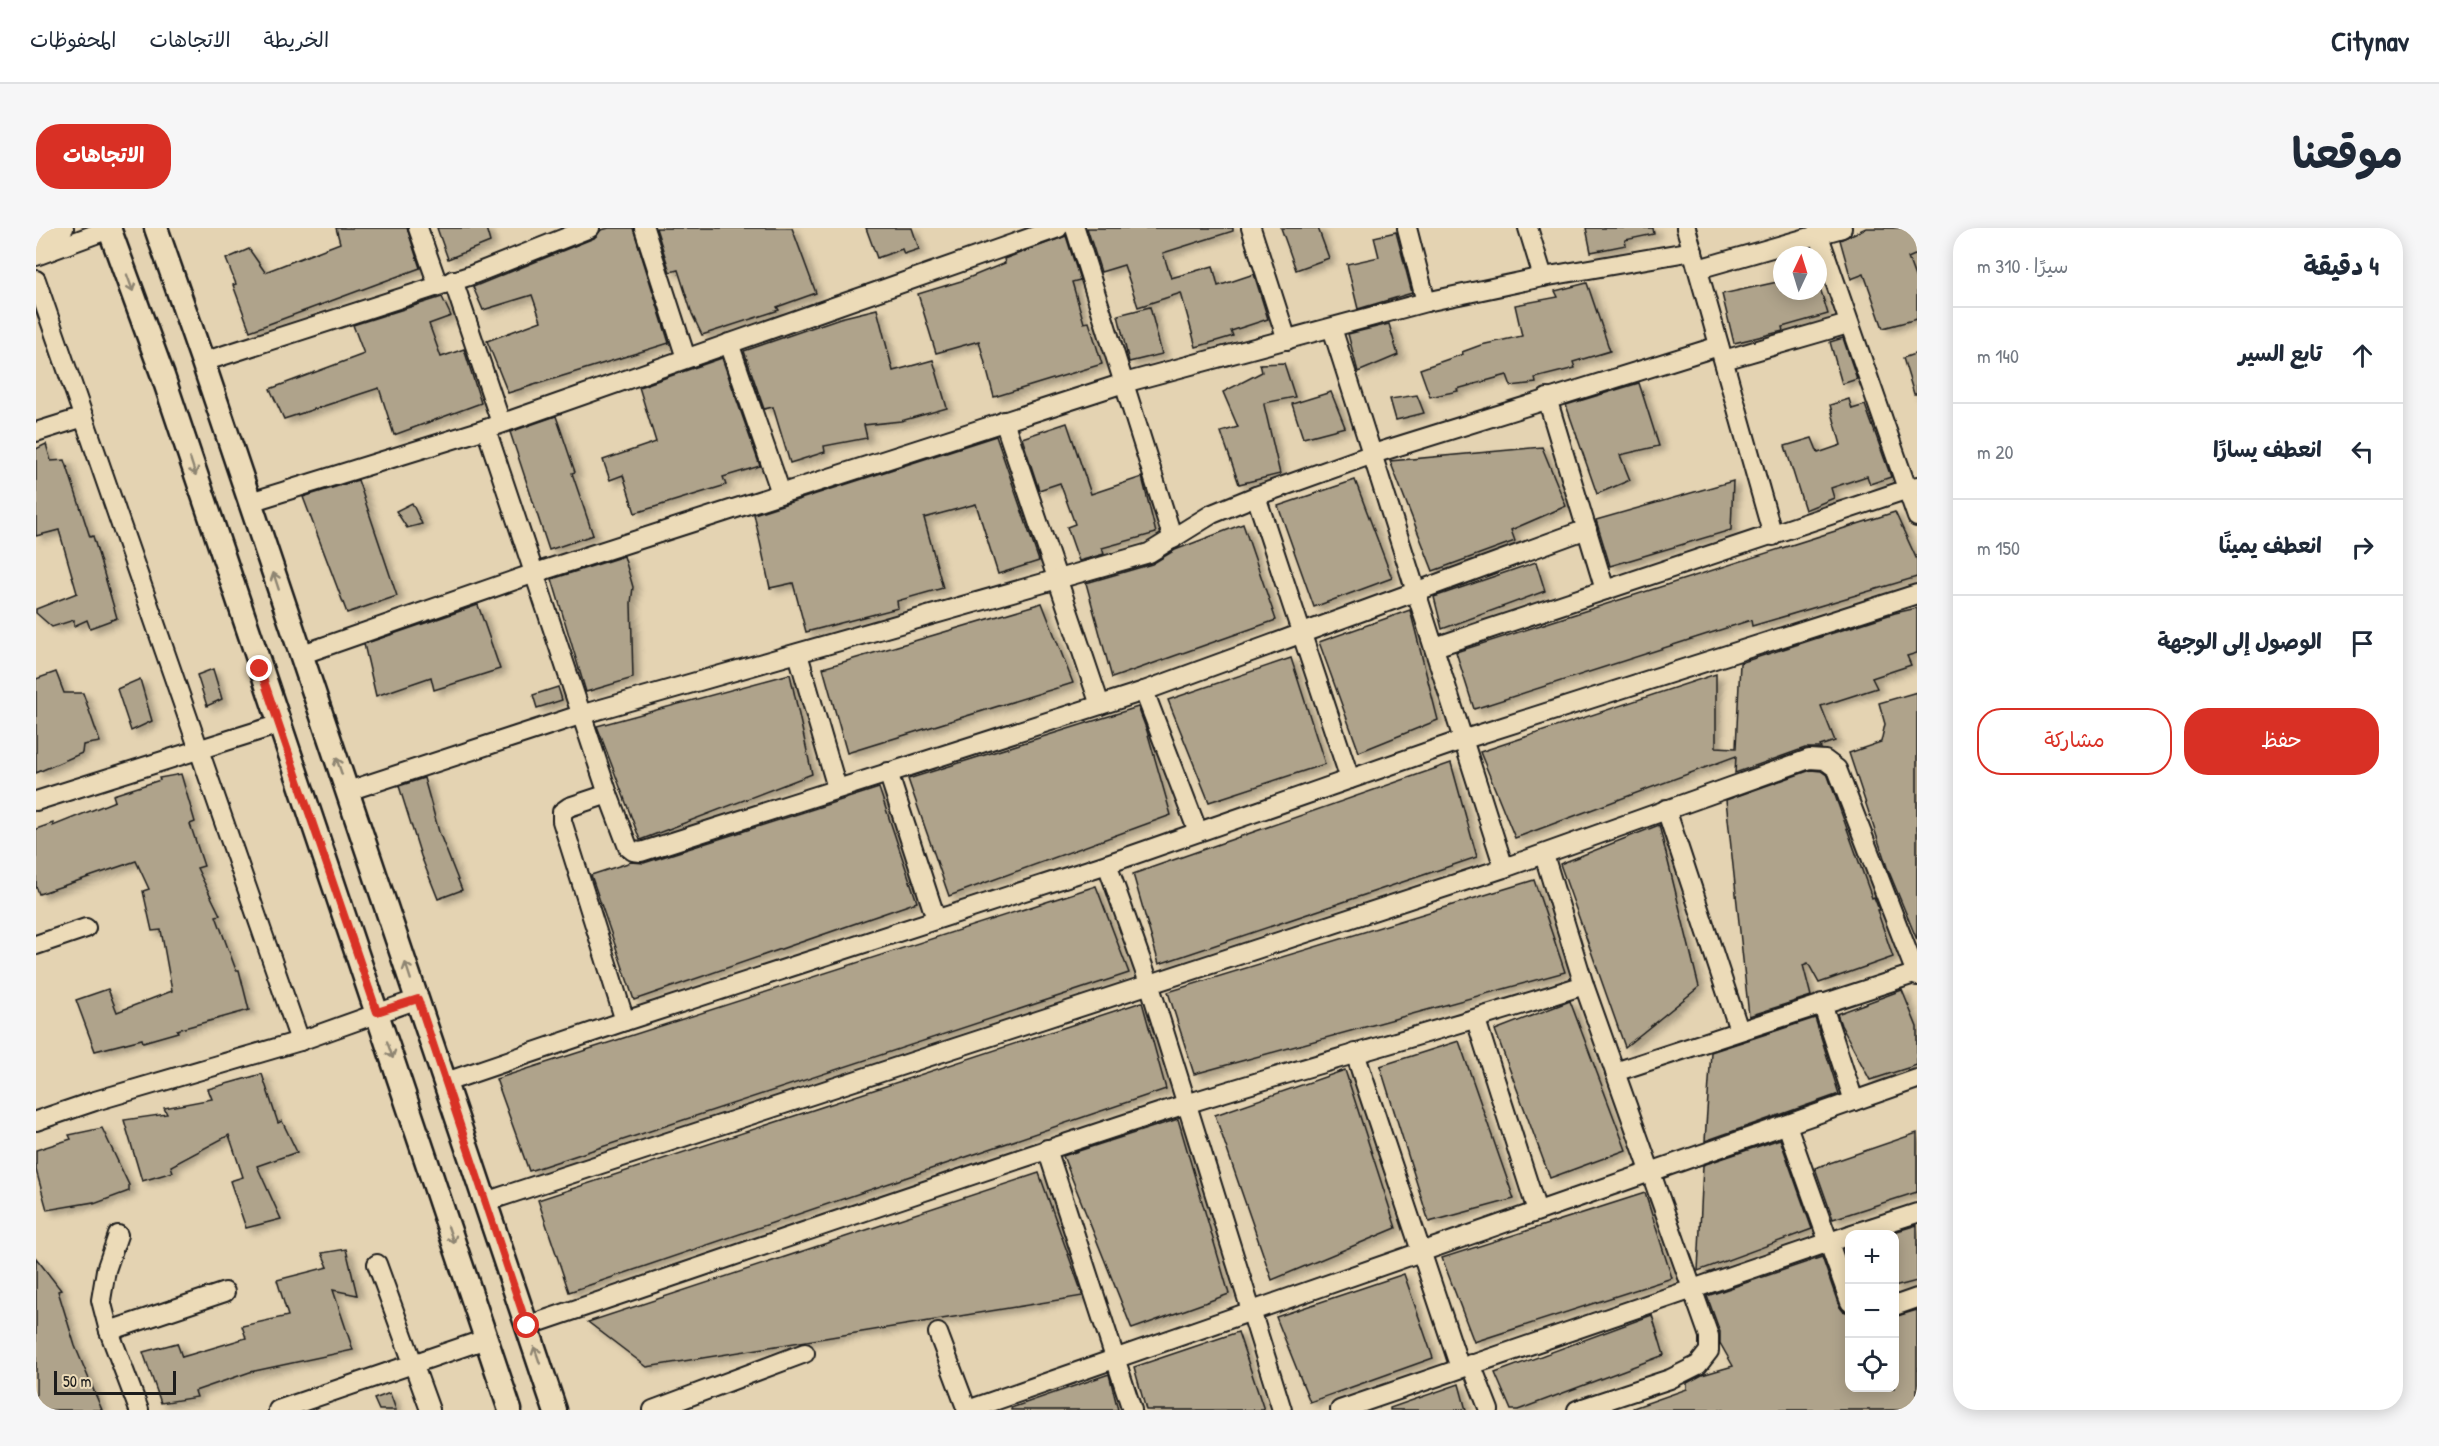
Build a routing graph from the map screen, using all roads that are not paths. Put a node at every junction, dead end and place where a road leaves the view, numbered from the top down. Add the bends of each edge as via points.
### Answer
1 (64, 228) edge
2 (110, 228) edge
3 (156, 228) edge
4 (418, 228) edge
5 (590, 228) edge
6 (644, 228) edge
7 (1058, 228) edge
8 (1074, 228) edge
9 (1251, 228) edge
10 (1407, 228) edge
11 (1528, 228) edge
12 (1686, 228) edge
13 (1842, 228) edge
14 (1819, 236) junction
15 (36, 238) edge
16 (1693, 251) junction
17 (36, 256) edge
18 (1698, 269) junction
19 (1543, 278) junction
20 (36, 280) edge
21 (445, 283) junction
22 (1426, 302) junction
23 (1848, 324) junction
24 (1332, 328) junction
25 (1287, 340) junction
26 (729, 343) junction
27 (1721, 353) junction
28 (686, 358) junction
29 (203, 362) junction
30 (1124, 383) junction
31 (1547, 398) junction
32 (84, 417) junction
33 (1004, 421) junction
34 (494, 426) junction
35 (36, 432) edge
36 (1373, 454) junction
37 (1913, 488) edge
38 (781, 493) junction
39 (1256, 496) junction
40 (249, 502) junction
41 (1917, 517) edge
42 (1587, 529) junction
43 (1773, 536) junction
44 (1173, 539) junction
45 (535, 573) junction
46 (1058, 579) junction
47 (1417, 590) junction
48 (1605, 590) junction
49 (1917, 594) edge
50 (1302, 633) junction
51 (1435, 647) junction
52 (798, 654) junction
53 (300, 655) junction
54 (1144, 691) junction
55 (1100, 705) junction
56 (580, 715) junction
57 (280, 724) junction
58 (1465, 739) junction
59 (198, 749) junction
60 (888, 772) junction
61 (1350, 779) junction
62 (837, 788) junction
63 (348, 791) junction
64 (608, 794) junction
65 (36, 801) edge
66 (1666, 809) junction
67 (1198, 832) junction
68 (1545, 855) junction
69 (1107, 864) junction
70 (1504, 868) junction
71 (936, 920) junction
72 (86, 928) dead end
73 (36, 945) edge
74 (1917, 974) edge
75 (1149, 983) junction
76 (1584, 985) junction
77 (418, 999) junction
78 (1822, 1003) junction
79 (377, 1012) junction
80 (1476, 1020) junction
81 (625, 1021) junction
82 (1738, 1030) junction
83 (300, 1041) junction
84 (1355, 1053) junction
85 (1615, 1072) junction
86 (1917, 1079) edge
87 (446, 1082) junction
88 (1854, 1101) junction
89 (1186, 1104) junction
90 (36, 1121) edge
91 (1787, 1125) junction
92 (1047, 1149) junction
93 (1650, 1172) junction
94 (484, 1202) junction
95 (1537, 1211) junction
96 (1917, 1213) edge
97 (1866, 1230) edge
98 (118, 1235) dead end
99 (1845, 1237) edge
100 (1828, 1243) junction
101 (1419, 1251) junction
102 (377, 1264) dead end
103 (1692, 1289) junction
104 (1845, 1289) edge
105 (225, 1292) dead end
106 (1917, 1298) edge
107 (1899, 1304) edge
108 (1252, 1310) junction
109 (527, 1326) junction
110 (109, 1331) junction
111 (938, 1333) dead end
112 (486, 1339) junction
113 (805, 1353) dead end
114 (1117, 1359) junction
115 (414, 1364) junction
116 (1465, 1366) junction
117 (139, 1410) edge
118 (278, 1410) edge
119 (430, 1410) edge
120 (510, 1410) edge
121 (555, 1410) edge
122 (653, 1410) edge
123 (967, 1410) edge
124 (1132, 1410) edge
125 (1282, 1410) edge
126 (1340, 1410) edge
127 (1490, 1410) edge
128 (1577, 1410) edge

1 - 15 street
2 - 17 street
2 -> 57 main road
3 - 29 main road
4 - 21 street
5 - 21 street
6 - 28 street
7 - 26 street
8 - 30 street
9 - 25 street
10 - 22 street
11 - 19 street
12 - 16 street
13 - 14 street
14 - 18 street
14 - 23 street
16 - 18 street
16 - 19 street
18 - 27 street
19 - 22 street
20 - 32 street
21 - 29 street
21 - 34 street
22 - 24 street
23 - 27 street
23 - 37 street
24 - 25 street
24 - 36 street
25 - 30 street
26 - 28 street
26 - 38 street
27 - 31 street
27 - 43 street
28 - 34 street
29 - 40 main road
30 - 33 street
30 - 44 street
31 - 36 street
31 - 42 street
32 - 35 street
32 - 59 street
33 - 38 street
33 - 46 street
34 - 40 street
34 - 45 street
36 - 39 street
36 - 47 street
37 - 41 street
37 - 43 street
38 - 45 street
39 - 44 street via 1212,514
39 - 50 street
53 -> 40 main road
42 - 47 street
42 - 48 street
43 - 48 street
44 - 46 street via 1149,553
45 - 53 street
45 - 56 street
46 - 52 street
46 - 55 street
47 - 50 street
47 - 51 street
48 - 51 street
49 - 58 street
50 - 54 street
50 - 61 street
51 - 58 street
52 - 56 street
52 - 62 street
63 -> 53 main road
54 - 55 street
54 - 67 street
55 - 60 street
56 - 63 street
56 - 64 street
57 - 59 street
57 - 79 main road
58 - 61 street
58 - 70 street
59 - 65 street
59 - 83 street
60 - 62 street
60 - 71 street
61 - 67 street
62 - 64 street via 641,852 628,847
77 -> 63 main road
64 - 81 street via 569,807 562,812 562,820
66 - 68 street
66 - 74 street via 1809,759 1825,760 1837,769
66 - 82 street
67 - 69 street
68 - 70 street
68 - 76 street
69 - 71 street
69 - 75 street
70 - 75 street
71 - 81 street
72 - 73 street
74 - 78 street
75 - 89 street
75 - 94 street
76 - 80 street
76 - 85 street
77 - 79 street
77 - 87 main road
78 - 82 street
78 - 88 street
79 - 83 street
79 -> 112 main road
80 - 84 street
80 - 95 street
81 - 87 street
82 - 85 street
83 - 90 street
84 - 89 street
84 - 101 street
85 - 93 street
86 - 88 street
87 - 94 main road
88 - 91 street
89 - 92 street
89 - 108 street
91 - 93 street
91 - 100 street
92 - 109 street
92 - 114 street
93 - 95 street
93 - 103 street
94 - 109 main road
95 - 101 street
96 - 97 street
98 - 110 street via 101,1300
99 - 100 street
100 - 103 street
100 - 104 street
101 - 108 street
101 - 116 street
102 - 115 street
103 - 116 street
103 - 128 street via 1709,1336 1709,1351 1698,1365 1670,1379
105 - 110 street
106 - 107 street
108 - 114 street
108 - 125 street
121 -> 109 main road
110 - 117 street
111 - 123 street
112 - 115 street
112 - 120 main road
113 - 122 street
114 - 123 street
114 - 124 street
115 - 118 street
115 - 119 street
116 - 126 street
116 - 127 street

